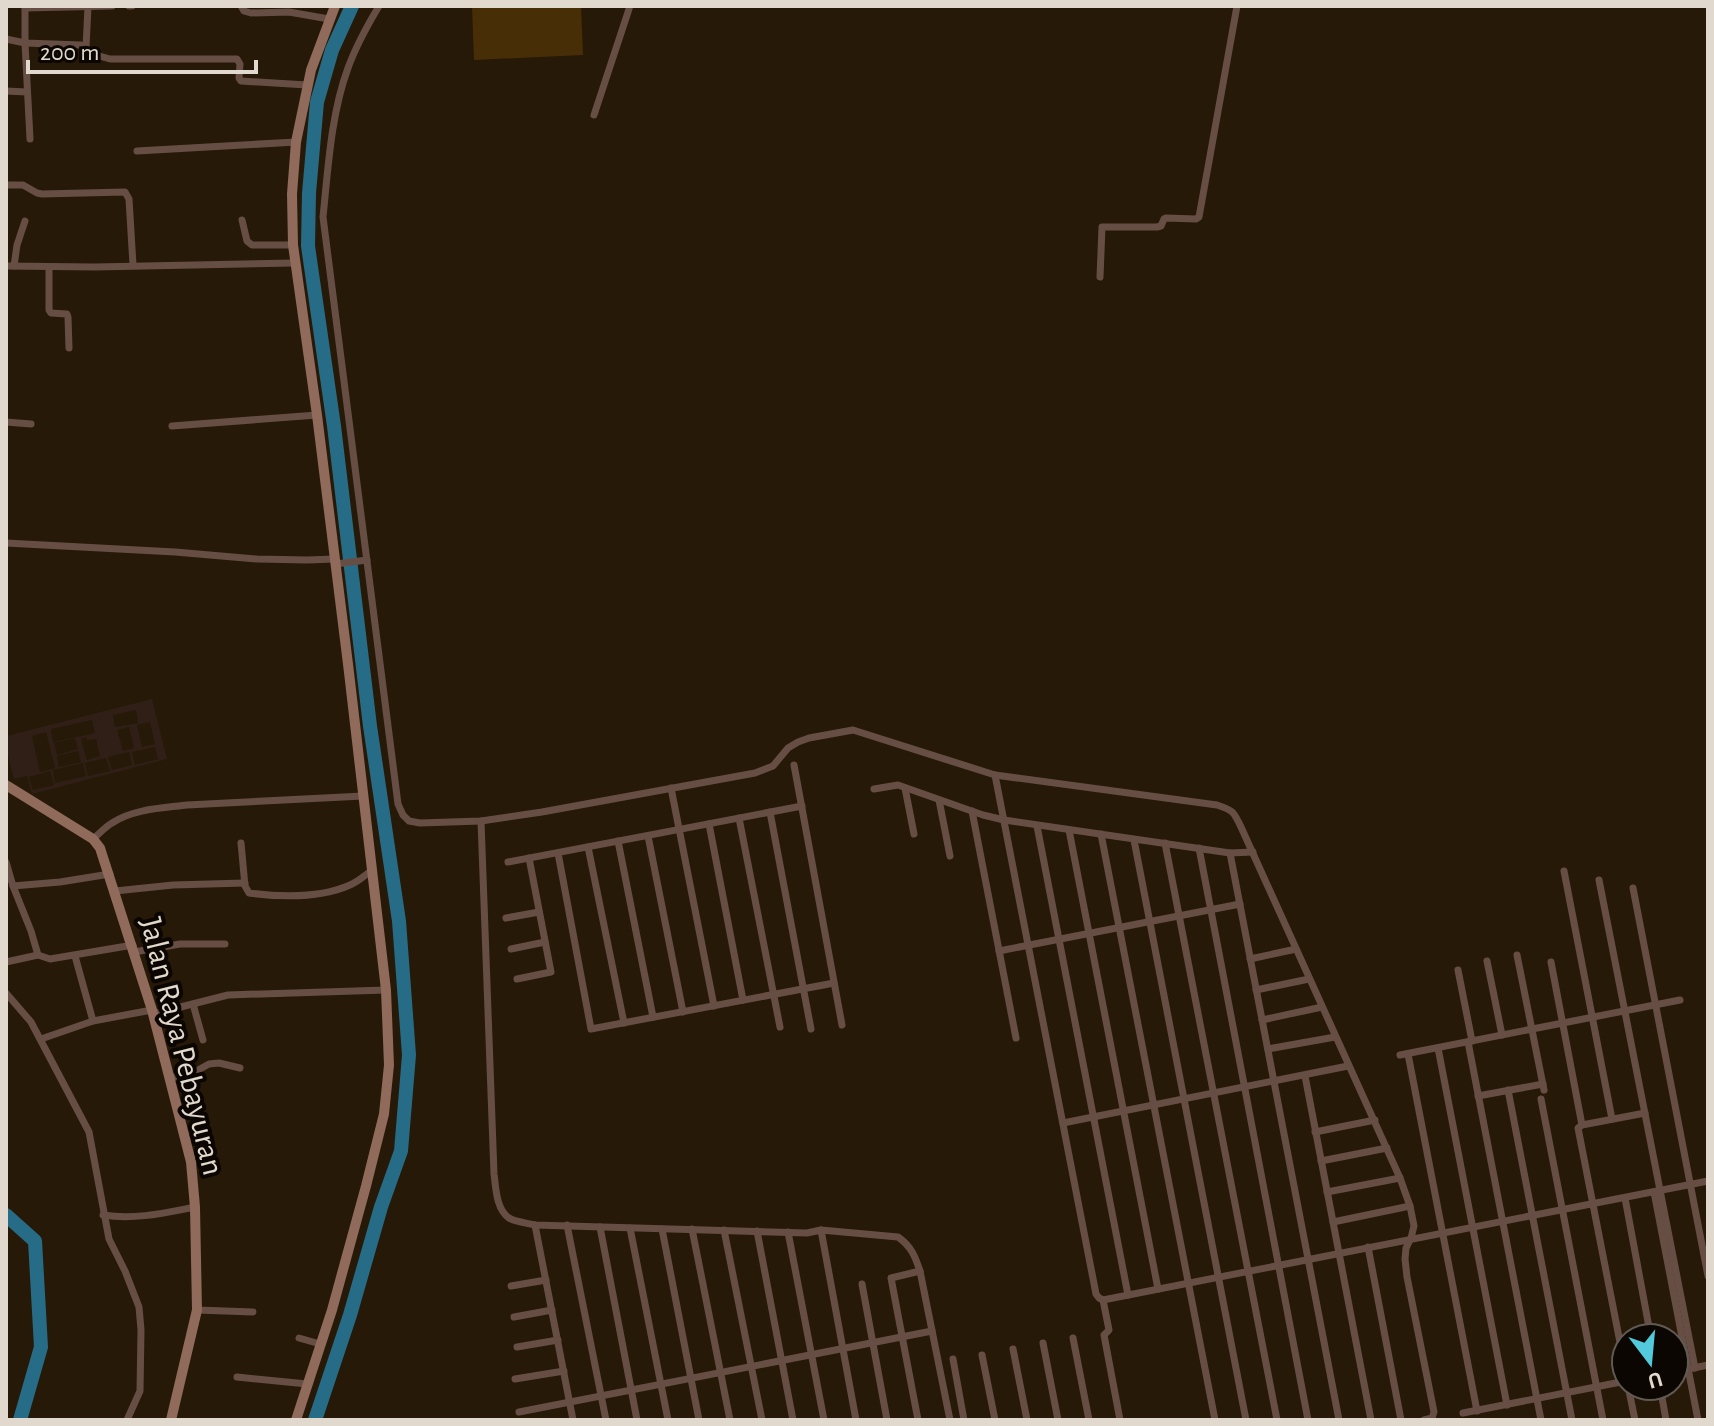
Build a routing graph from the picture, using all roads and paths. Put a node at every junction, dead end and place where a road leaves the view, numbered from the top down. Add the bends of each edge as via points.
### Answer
1 (112, 6) edge
2 (241, 6) edge
3 (335, 6) edge
4 (379, 6) edge
5 (630, 6) edge
6 (1237, 6) edge
7 (25, 7) edge
8 (88, 7) edge
9 (329, 19) junction
10 (6, 39) edge
11 (25, 43) junction
12 (86, 47) junction
13 (307, 85) junction
14 (6, 91) edge
15 (27, 92) junction
16 (594, 115) dead end
17 (30, 139) dead end
18 (296, 142) junction
19 (137, 151) dead end
20 (6, 185) edge
21 (242, 220) dead end
22 (25, 221) dead end
23 (293, 245) junction
24 (294, 263) junction
25 (133, 265) junction
26 (10, 266) edge
27 (49, 267) junction
28 (1100, 277) dead end
29 (69, 348) dead end
30 (317, 415) junction
31 (6, 422) edge
32 (31, 424) dead end
33 (172, 426) dead end
34 (6, 543) edge
35 (362, 560) junction
36 (337, 562) junction
37 (794, 765) dead end
38 (995, 775) junction
39 (6, 785) edge
40 (671, 788) junction
41 (905, 788) junction
42 (874, 789) dead end
43 (363, 796) junction
44 (939, 800) junction
45 (802, 806) junction
46 (972, 811) junction
47 (770, 812) junction
48 (739, 818) junction
49 (1004, 820) junction
50 (481, 821) junction
51 (709, 824) junction
52 (1037, 826) junction
53 (679, 830) junction
54 (1069, 830) junction
55 (914, 834) dead end
56 (1101, 834) junction
57 (648, 836) junction
58 (93, 839) junction
59 (1134, 840) junction
60 (618, 841) junction
61 (241, 843) dead end
62 (1165, 843) junction
63 (588, 847) junction
64 (1199, 848) junction
65 (1253, 852) junction
66 (558, 853) junction
67 (1230, 853) junction
68 (950, 856) dead end
69 (529, 858) junction
70 (6, 862) edge
71 (508, 862) dead end
72 (371, 871) junction
73 (1564, 871) dead end
74 (110, 874) junction
75 (1599, 880) dead end
76 (245, 883) junction
77 (13, 886) junction
78 (1633, 888) dead end
79 (115, 891) junction
80 (1240, 904) junction
81 (1210, 910) junction
82 (539, 912) junction
83 (1179, 916) junction
84 (506, 918) dead end
85 (1149, 922) junction
86 (1120, 927) junction
87 (1089, 933) junction
88 (1059, 939) junction
89 (545, 942) junction
90 (225, 944) dead end
91 (1029, 945) junction
92 (134, 948) junction
93 (511, 949) dead end
94 (1296, 949) junction
95 (999, 951) junction
96 (38, 955) junction
97 (1517, 955) dead end
98 (75, 956) junction
99 (1250, 959) junction
100 (1487, 961) dead end
101 (6, 962) edge
102 (1551, 962) dead end
103 (1458, 970) dead end
104 (517, 979) dead end
105 (1309, 979) junction
106 (834, 983) junction
107 (803, 989) junction
108 (386, 990) junction
109 (1256, 990) junction
110 (6, 993) edge
111 (774, 995) junction
112 (743, 1000) junction
113 (1680, 1000) dead end
114 (193, 1004) junction
115 (1656, 1005) junction
116 (714, 1006) junction
117 (1322, 1007) junction
118 (1624, 1011) junction
119 (152, 1012) junction
120 (683, 1012) junction
121 (653, 1017) junction
122 (1592, 1017) junction
123 (1262, 1020) junction
124 (93, 1021) junction
125 (624, 1023) junction
126 (1563, 1023) junction
127 (842, 1025) dead end
128 (780, 1027) dead end
129 (811, 1029) dead end
130 (1532, 1029) junction
131 (1502, 1035) junction
132 (1335, 1037) junction
133 (1016, 1038) dead end
134 (41, 1039) junction
135 (203, 1040) dead end
136 (1470, 1042) junction
137 (1438, 1048) junction
138 (1268, 1049) junction
139 (1348, 1066) junction
140 (240, 1068) dead end
141 (1305, 1076) junction
142 (170, 1078) junction
143 (1274, 1081) junction
144 (1244, 1086) junction
145 (1508, 1090) junction
146 (1214, 1092) junction
147 (1478, 1096) junction
148 (1184, 1098) junction
149 (1541, 1099) dead end
150 (1154, 1104) junction
151 (1124, 1111) junction
152 (1645, 1113) junction
153 (1093, 1117) junction
154 (1612, 1119) junction
155 (1375, 1120) junction
156 (1063, 1123) junction
157 (1582, 1125) junction
158 (1315, 1132) junction
159 (1387, 1148) junction
160 (1321, 1161) junction
161 (1400, 1178) junction
162 (1708, 1181) edge
163 (1690, 1185) junction
164 (1327, 1192) junction
165 (1657, 1192) junction
166 (1625, 1198) junction
167 (1593, 1204) junction
168 (1410, 1206) junction
169 (195, 1207) junction
170 (1563, 1210) junction
171 (103, 1215) junction
172 (1533, 1215) junction
173 (1503, 1221) junction
174 (1333, 1222) junction
175 (535, 1225) junction
176 (567, 1225) junction
177 (600, 1227) junction
178 (1472, 1227) junction
179 (630, 1228) junction
180 (662, 1229) junction
181 (692, 1229) junction
182 (724, 1230) junction
183 (821, 1230) junction
184 (757, 1231) junction
185 (788, 1232) junction
186 (1442, 1232) junction
187 (1411, 1238) junction
188 (1368, 1247) junction
189 (1339, 1254) junction
190 (1308, 1259) junction
191 (1278, 1264) junction
192 (1248, 1270) junction
193 (920, 1271) junction
194 (1218, 1276) junction
195 (1708, 1276) edge
196 (546, 1280) junction
197 (1188, 1282) junction
198 (862, 1284) dead end
199 (511, 1286) dead end
200 (1158, 1289) junction
201 (1128, 1295) junction
202 (1103, 1300) junction
203 (197, 1310) junction
204 (552, 1310) junction
205 (253, 1312) dead end
206 (514, 1317) dead end
207 (1616, 1322) edge
208 (1648, 1322) edge
209 (932, 1331) junction
210 (902, 1337) junction
211 (299, 1338) dead end
212 (1073, 1338) dead end
213 (558, 1340) junction
214 (873, 1342) junction
215 (1043, 1343) dead end
216 (320, 1344) junction
217 (517, 1347) dead end
218 (843, 1348) junction
219 (1013, 1349) dead end
220 (811, 1354) junction
221 (982, 1355) dead end
222 (953, 1359) dead end
223 (781, 1360) junction
224 (1708, 1365) edge
225 (751, 1366) junction
226 (1691, 1369) junction
227 (564, 1371) junction
228 (720, 1372) junction
229 (237, 1377) dead end
230 (691, 1378) junction
231 (515, 1379) dead end
232 (307, 1384) junction
233 (661, 1384) junction
234 (1610, 1386) edge
235 (1597, 1387) junction
236 (631, 1390) junction
237 (1567, 1393) junction
238 (601, 1396) junction
239 (1537, 1399) junction
240 (570, 1402) junction
241 (1507, 1405) junction
242 (1477, 1411) junction
243 (519, 1412) dead end
244 (1463, 1413) dead end
245 (1429, 1419) edge
246 (127, 1420) edge
247 (171, 1420) edge
248 (296, 1420) edge
249 (573, 1420) edge
250 (606, 1420) edge
251 (637, 1420) edge
252 (668, 1420) edge
253 (699, 1420) edge
254 (730, 1420) edge
255 (762, 1420) edge
256 (793, 1420) edge
257 (824, 1420) edge
258 (856, 1420) edge
259 (887, 1420) edge
260 (918, 1420) edge
261 (950, 1420) edge
262 (964, 1420) edge
263 (995, 1420) edge
264 (1027, 1420) edge
265 (1058, 1420) edge
266 (1089, 1420) edge
267 (1120, 1420) edge
268 (1215, 1420) edge
269 (1246, 1420) edge
270 (1277, 1420) edge
271 (1308, 1420) edge
272 (1339, 1420) edge
273 (1371, 1420) edge
274 (1401, 1420) edge
275 (1541, 1420) edge
276 (1572, 1420) edge
277 (1603, 1420) edge
278 (1698, 1420) edge

1 - 8 street
2 - 9 street via 247,13 289,12
3 - 9 street
4 - 35 street via 347,71 330,141 323,217
5 - 16 street
6 - 28 street via 1199,217 1166,218 1157,227 1102,227
7 - 8 street
7 - 11 street
8 - 12 street
9 - 13 street
10 - 11 street
11 - 12 street
11 - 15 street
12 - 13 street via 110,59 237,59 241,81
13 - 18 street
14 - 15 street
15 - 17 street
18 - 19 street
18 - 23 street
20 - 25 street via 23,185 42,194 125,192
21 - 23 street via 252,245
22 - 26 street
23 - 24 street
24 - 25 street
24 - 30 street
25 - 27 street
26 - 27 street
27 - 29 street via 49,310 67,314
30 - 33 street
30 - 36 street
31 - 32 street
34 - 36 street
35 - 36 street
35 - 50 street via 403,815 420,823
36 - 43 street
37 - 45 street
38 - 40 street via 853,730 798,742 767,769
38 - 49 street
38 - 65 street via 1217,805 1235,813
39 - 58 street
40 - 50 street
40 - 53 street
41 - 42 street
41 - 44 street
41 - 55 street
43 - 58 street via 166,807 121,819
43 - 72 street
44 - 46 street
44 - 68 street
45 - 47 street
45 - 106 street
46 - 49 street
46 - 95 street
47 - 48 street
47 - 107 street
48 - 51 street
48 - 111 street
49 - 52 street
49 - 91 street
50 - 175 street via 494,1174 498,1200 508,1217
51 - 53 street
51 - 112 street
52 - 54 street
52 - 88 street
53 - 57 street
53 - 116 street
54 - 56 street
54 - 87 street
56 - 59 street
56 - 86 street
57 - 60 street
57 - 120 street
58 - 74 street, Jalan Raya Pebayuran
59 - 62 street
59 - 85 street
60 - 63 street
60 - 121 street
61 - 76 street
62 - 64 street
62 - 83 street
63 - 66 street
63 - 125 street
64 - 67 street
64 - 81 street
65 - 67 street
65 - 94 street
66 - 69 street
66 - 125 street via 591,1029
67 - 80 street
69 - 71 street
69 - 82 street
70 - 77 street
72 - 76 street via 352,885 309,894 249,893
72 - 108 street
73 - 122 street
74 - 77 street
74 - 79 street, Jalan Raya Pebayuran
75 - 118 street
76 - 79 street
77 - 96 street
78 - 115 street
79 - 92 street, Jalan Raya Pebayuran
80 - 81 street
80 - 99 street
81 - 83 street
81 - 144 street
82 - 84 street
82 - 89 street
83 - 85 street
83 - 146 street
85 - 86 street
85 - 148 street
86 - 87 street
86 - 150 street
87 - 88 street
87 - 151 street
88 - 91 street
88 - 153 street
89 - 93 street
89 - 104 street via 551,972
90 - 92 street
91 - 95 street
91 - 156 street
92 - 98 street
92 - 119 street, Jalan Raya Pebayuran
94 - 99 street
94 - 105 street
95 - 133 street
96 - 98 street
96 - 101 street
97 - 130 street
98 - 124 street
99 - 109 street
100 - 131 street
102 - 126 street
103 - 136 street
105 - 109 street
105 - 117 street
106 - 107 street
106 - 127 street
107 - 111 street
107 - 129 street
108 - 114 street via 228,995
108 - 216 street via 389,1065 384,1114
109 - 123 street
110 - 134 street
111 - 112 street
111 - 128 street
112 - 116 street
113 - 115 street
114 - 119 street
114 - 135 street
115 - 118 street
115 - 163 street
116 - 120 street
117 - 123 street
117 - 132 street
118 - 122 street
118 - 152 street
119 - 124 street
119 - 142 street, Jalan Raya Pebayuran
120 - 121 street
121 - 125 street
122 - 126 street
122 - 154 street
123 - 138 street
124 - 134 street
126 - 130 street
126 - 157 street
130 - 131 street
130 - 145 street via 1544,1087
131 - 136 street
132 - 138 street
132 - 139 street
134 - 171 street via 89,1132
136 - 137 street
136 - 147 street
137 - 178 street
137 - 186 street via 1404,1054
138 - 143 street
139 - 141 street
139 - 155 street
140 - 142 street via 209,1064
141 - 143 street
141 - 158 street
142 - 169 street, Jalan Raya Pebayuran via 191,1162
143 - 144 street
143 - 190 street
144 - 146 street
144 - 191 street
145 - 147 street
145 - 172 street
146 - 148 street
146 - 192 street
147 - 173 street
148 - 150 street
148 - 194 street
149 - 170 street
150 - 151 street
150 - 197 street
151 - 153 street
151 - 200 street
152 - 154 street
152 - 165 street
153 - 156 street
153 - 201 street
154 - 157 street
155 - 158 street
155 - 159 street
156 - 202 street via 1096,1294
157 - 167 street via 1578,1128
158 - 160 street
159 - 160 street
159 - 161 street
160 - 164 street
161 - 164 street
161 - 168 street
162 - 163 street
163 - 165 street
163 - 195 street
164 - 174 street
165 - 166 street
165 - 226 street
166 - 167 street
166 - 208 street
167 - 170 street
167 - 207 street
168 - 174 street
168 - 187 street
169 - 171 street via 146,1217
169 - 203 street, Jalan Raya Pebayuran
170 - 172 street
170 - 235 street
171 - 246 street via 139,1307 140,1391
172 - 173 street
172 - 237 street
173 - 178 street
173 - 239 street
174 - 189 street
175 - 176 street
175 - 196 street
176 - 177 street
176 - 238 street
177 - 179 street
177 - 236 street
178 - 186 street
178 - 241 street
179 - 180 street
179 - 233 street
180 - 181 street
180 - 230 street
181 - 182 street
181 - 228 street
182 - 184 street
182 - 225 street
183 - 185 street
183 - 193 street via 898,1237 911,1249
183 - 218 street
184 - 185 street
184 - 223 street
185 - 220 street
186 - 187 street
186 - 242 street
187 - 188 street
187 - 245 street via 1405,1259 1434,1412
188 - 189 street
188 - 274 street
189 - 190 street
189 - 273 street
190 - 191 street
190 - 272 street
191 - 192 street
191 - 271 street
192 - 194 street
192 - 270 street
193 - 209 street
193 - 210 street via 891,1278
194 - 197 street
194 - 269 street
196 - 199 street
196 - 204 street
197 - 200 street
197 - 268 street
198 - 214 street
200 - 201 street
201 - 202 street
202 - 267 street
203 - 205 street
203 - 247 street, Jalan Raya Pebayuran
204 - 206 street
204 - 213 street
209 - 210 street
209 - 261 street
210 - 214 street
210 - 260 street
211 - 216 street
212 - 266 street
213 - 217 street
213 - 227 street
214 - 218 street
214 - 259 street
215 - 265 street
216 - 232 street
218 - 220 street
218 - 258 street
219 - 264 street
220 - 223 street
220 - 257 street
221 - 263 street
222 - 262 street
223 - 225 street
223 - 256 street
224 - 226 street
225 - 228 street
225 - 255 street
226 - 278 street
227 - 231 street
227 - 240 street
228 - 230 street
228 - 254 street
229 - 232 street
230 - 233 street
230 - 253 street
232 - 248 street
233 - 236 street
233 - 252 street
234 - 235 street
235 - 237 street
235 - 277 street
236 - 238 street
236 - 251 street
237 - 239 street
237 - 276 street
238 - 240 street
238 - 250 street
239 - 241 street
239 - 275 street
240 - 243 street
240 - 249 street
241 - 242 street
242 - 244 street

